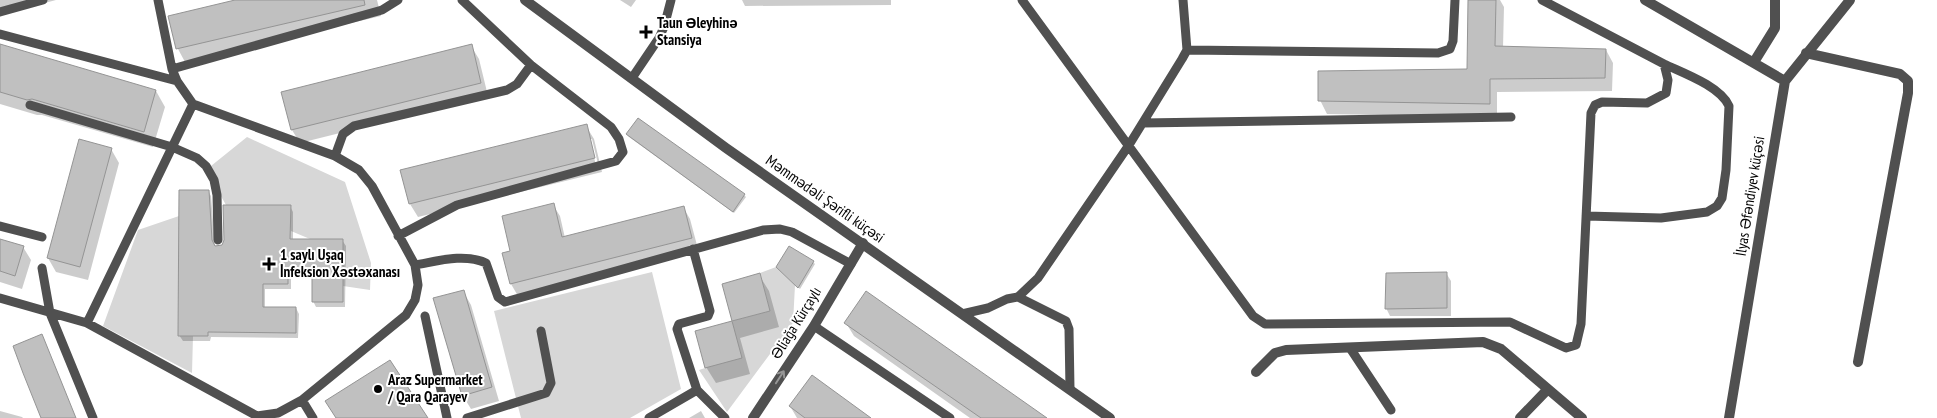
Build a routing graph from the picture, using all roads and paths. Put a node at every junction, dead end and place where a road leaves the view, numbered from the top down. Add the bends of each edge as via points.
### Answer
1 (43, 0) edge
2 (158, 0) edge
3 (398, 0) edge
4 (462, 0) edge
5 (525, 0) edge
6 (671, 0) edge
7 (1022, 0) edge
8 (1183, 0) edge
9 (1455, 0) edge
10 (1542, 0) edge
11 (1644, 0) edge
12 (1775, 0) edge
13 (1850, 0) edge
14 (0, 12) edge
15 (0, 34) edge
16 (1187, 50) junction
17 (1806, 53) junction
18 (1754, 62) junction
19 (1664, 64) junction
20 (531, 65) junction
21 (172, 69) junction
22 (632, 78) junction
23 (177, 81) junction
24 (1785, 81) junction
25 (193, 104) junction
26 (30, 105) dead end
27 (1511, 117) dead end
28 (1142, 123) junction
29 (1129, 145) junction
30 (172, 148) junction
31 (335, 156) junction
32 (1586, 216) junction
33 (0, 226) edge
34 (398, 236) junction
35 (42, 237) dead end
36 (218, 240) dead end
37 (863, 243) junction
38 (693, 249) junction
39 (851, 264) junction
40 (416, 265) junction
41 (42, 268) dead end
42 (1018, 297) junction
43 (0, 298) edge
44 (50, 313) junction
45 (962, 314) junction
46 (425, 316) dead end
47 (86, 323) junction
48 (814, 326) junction
49 (541, 331) dead end
50 (1350, 348) junction
51 (1858, 362) dead end
52 (1256, 372) dead end
53 (1070, 389) junction
54 (1548, 389) junction
55 (698, 390) junction
56 (302, 400) junction
57 (1391, 410) dead end
58 (93, 418) edge
59 (313, 418) edge
60 (447, 418) edge
61 (467, 418) edge
62 (649, 418) edge
63 (725, 418) edge
64 (753, 418) edge
65 (950, 418) edge
66 (1110, 418) edge
67 (1520, 418) edge
68 (1582, 418) edge
69 (1729, 418) edge

1 - 14 lane
2 - 21 lane
3 - 21 lane via 382,10
4 - 20 lane
5 - 22 street, Məmmədəli Şərifli küçəsi
6 - 22 lane via 659,38
7 - 29 lane
8 - 16 lane
9 - 16 lane via 1453,41 1450,49 1438,53
10 - 19 lane
11 - 18 street
12 - 18 street via 1775,28
13 - 17 street, İlyas Əfəndiyev küçəsi
15 - 23 lane
16 - 28 lane
17 - 24 street, İlyas Əfəndiyev küçəsi
17 - 51 street via 1900,74 1908,81
18 - 24 street
19 - 32 lane via 1668,80 1666,93 1647,103 1602,102 1591,112
19 - 32 lane via 1715,90 1729,106 1722,198 1707,212 1661,218
20 - 31 lane via 517,84 507,90 354,126 343,134
20 - 34 lane via 611,128 623,152 616,161 457,205
21 - 23 lane
22 - 37 street, Məmmədəli Şərifli küçəsi
23 - 25 lane
24 - 69 street, İlyas Əfəndiyev küçəsi
25 - 30 lane
25 - 31 lane
26 - 30 lane
27 - 28 lane
28 - 29 lane
29 - 32 lane via 1253,316 1265,324 1510,322 1566,348 1576,345 1581,324
29 - 42 lane via 1038,278
30 - 36 lane via 196,158 206,166 214,180
30 - 47 lane
31 - 34 lane via 359,170 372,186
33 - 35 lane
34 - 40 lane
37 - 39 street, Əliağa Kürçaylı
37 - 45 street, Məmmədəli Şərifli küçəsi
38 - 39 lane via 763,230 780,229 792,232
38 - 40 lane via 504,302 498,297 486,263 476,258
38 - 55 lane via 710,311 708,316 679,324 677,329
39 - 48 street, Əliağa Kürçaylı
40 - 56 lane via 418,285 415,300 406,315
41 - 44 lane
42 - 45 lane
42 - 53 lane via 1066,321 1069,329
43 - 44 lane
44 - 47 lane
44 - 58 lane
45 - 53 street, Məmmədəli Şərifli küçəsi
46 - 60 lane
47 - 56 lane via 257,416 278,413
64 -> 48 street, Əliağa Kürçaylı
48 - 65 lane
49 - 61 lane via 551,383 546,394
50 - 52 street via 1275,352
50 - 54 street via 1482,342 1501,349
50 - 57 lane
53 - 66 street, Məmmədəli Şərifli küçəsi
54 - 67 street
54 - 68 street
55 - 62 lane
55 - 63 lane
56 - 59 lane

